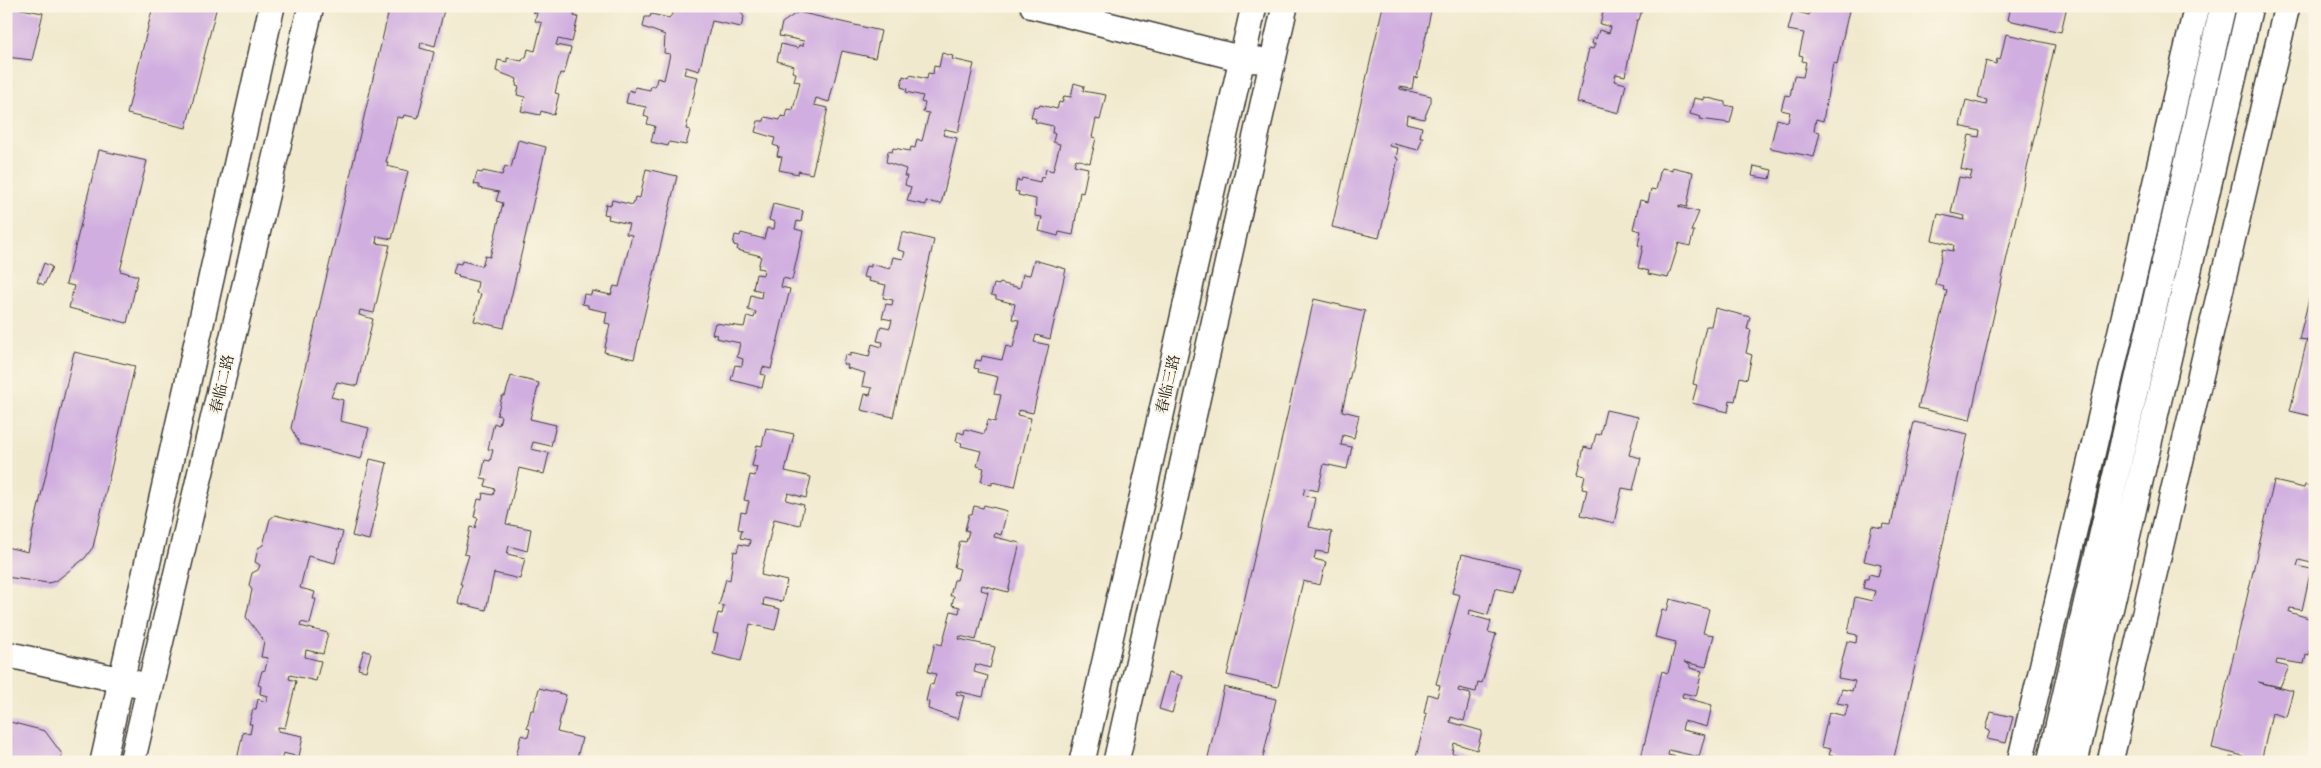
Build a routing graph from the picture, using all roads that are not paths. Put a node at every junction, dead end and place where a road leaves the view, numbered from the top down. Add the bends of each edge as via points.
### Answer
1 (272, 6) edge
2 (311, 6) edge
3 (1033, 6) edge
4 (1254, 6) edge
5 (1285, 6) edge
6 (2197, 6) edge
7 (2223, 6) edge
8 (2250, 6) edge
9 (2287, 6) edge
10 (1243, 59) junction
11 (1272, 62) junction
12 (6, 654) edge
13 (121, 680) junction
14 (150, 687) junction
15 (103, 762) edge
16 (132, 762) edge
17 (1082, 762) edge
18 (1116, 762) edge
19 (2020, 762) edge
20 (2050, 762) edge
21 (2075, 762) edge
22 (2110, 762) edge

1 - 13 street
2 - 14 street, 春临二路
3 - 10 street
4 - 10 street, 春临三路
5 - 11 street, 春临三路
6 - 19 street
7 - 20 street
8 - 21 street
9 - 22 street
10 - 11 street
10 - 17 street, 春临三路
11 - 18 street, 春临三路
12 - 13 street
13 - 14 street
13 - 15 street
14 - 16 street, 春临二路

